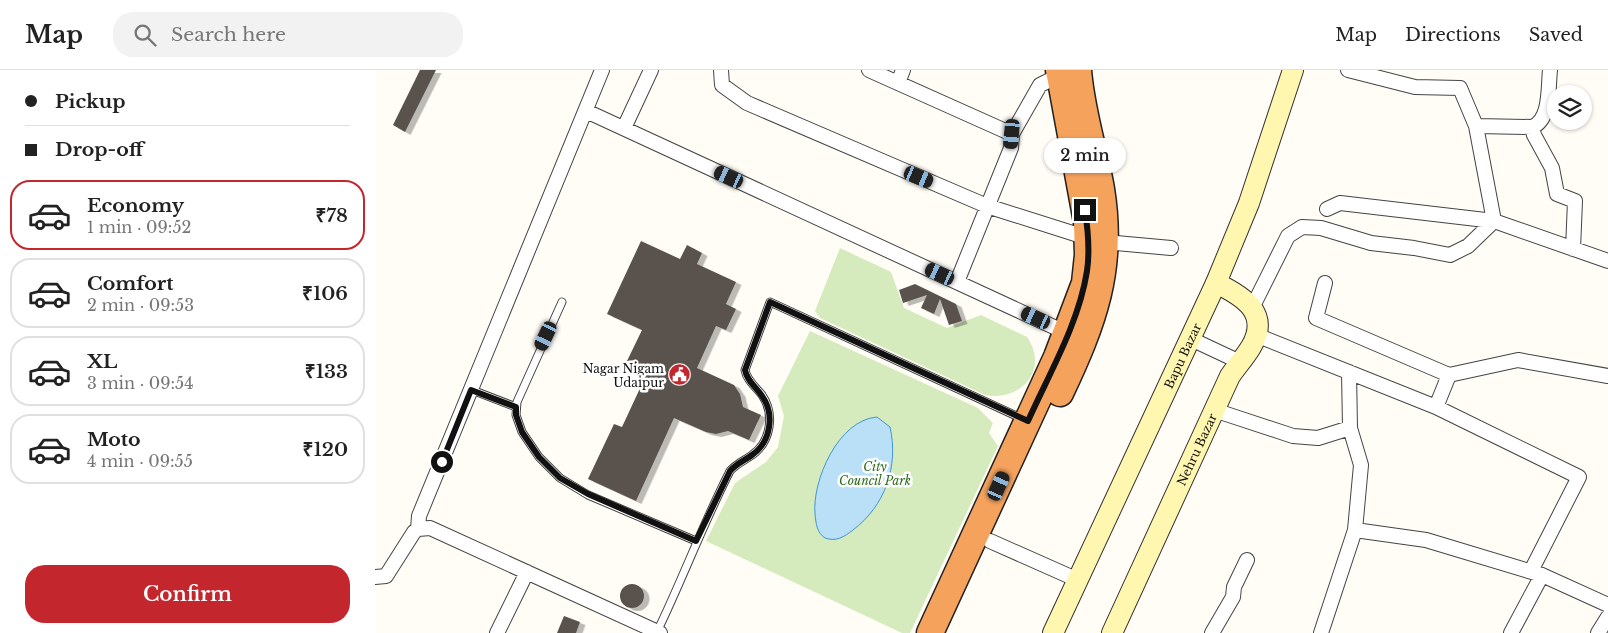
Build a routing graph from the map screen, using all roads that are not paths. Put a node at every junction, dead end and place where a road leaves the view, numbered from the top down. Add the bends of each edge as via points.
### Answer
1 (602, 70) edge
2 (651, 70) edge
3 (721, 70) edge
4 (869, 70) edge
5 (1293, 70) edge
6 (1349, 70) edge
7 (1550, 70) edge
8 (1065, 72) edge
9 (900, 76) edge
10 (586, 111) junction
11 (1477, 126) junction
12 (1532, 127) junction
13 (624, 128) junction
14 (1012, 134) junction
15 (987, 206) junction
16 (1327, 209) dead end
17 (1494, 221) junction
18 (1097, 240) junction
19 (1171, 248) dead end
20 (1573, 249) junction
21 (1608, 261) edge
22 (957, 282) junction
23 (1216, 283) junction
24 (1325, 283) dead end
25 (562, 302) dead end
26 (1252, 308) junction
27 (1067, 333) junction
28 (1256, 335) junction
29 (1191, 339) junction
30 (1240, 362) junction
31 (1349, 372) junction
32 (1449, 375) junction
33 (1608, 376) edge
34 (471, 390) junction
35 (516, 407) junction
36 (1436, 408) junction
37 (1214, 410) junction
38 (1028, 421) junction
39 (1351, 428) junction
40 (418, 528) junction
41 (1355, 530) junction
42 (696, 541) junction
43 (991, 541) junction
44 (1247, 560) dead end
45 (527, 572) junction
46 (1537, 573) junction
47 (375, 577) edge
48 (1078, 580) junction
49 (1608, 605) edge
50 (1608, 616) edge
51 (659, 632) edge
52 (497, 633) edge
53 (930, 633) edge
54 (947, 633) edge
55 (1053, 633) edge
56 (1112, 633) edge
57 (1212, 633) edge
58 (1321, 633) edge
59 (1511, 633) edge
60 (1598, 633) edge

1 - 10 street
2 - 13 street
3 - 15 street via 722,85 747,103
4 - 9 street
5 - 23 main road, Bapu Bazar via 1249,203
6 - 11 street via 1415,87 1460,88
7 - 12 street via 1543,119
8 - 14 street via 1040,85
8 - 18 highway via 1082,193
9 - 14 street
10 - 13 street
10 - 34 street
11 - 12 street
11 - 17 street
12 - 20 street via 1552,168 1557,194 1575,201
13 - 22 street
14 - 15 street via 1011,148
15 - 18 street
15 - 22 street
16 - 17 street via 1340,203
17 - 20 street
17 - 26 street via 1468,246 1450,255 1371,243 1321,228 1302,227 1288,236
18 - 19 street
18 - 27 highway
18 - 43 highway via 1098,297 1083,343
20 - 21 street
22 - 27 street
23 - 26 main road via 1240,295
23 - 29 main road, Bapu Bazar
24 - 32 street via 1317,318
25 - 35 lane
26 - 28 main road via 1258,326
27 - 38 highway
28 - 30 main road, Nehru Bazar
28 - 31 street
29 - 30 street
29 - 48 main road, Bapu Bazar
30 - 37 main road, Nehru Bazar
31 - 36 street
31 - 39 street
32 - 33 street via 1518,360
32 - 36 street
34 - 35 lane
34 - 40 street via 419,516
35 - 42 lane via 522,432 539,457 560,478 588,494
36 - 46 street via 1579,477
37 - 39 street via 1293,436 1317,438
37 - 56 main road, Nehru Bazar
38 - 42 lane via 770,302 745,370 768,406 770,418 766,438 761,447 730,471
38 - 53 highway
39 - 41 street via 1361,465
40 - 45 street via 437,530
40 - 47 street via 386,576
41 - 46 street via 1426,540
41 - 58 street
42 - 51 lane via 692,558
43 - 48 street
43 - 54 highway
44 - 57 street via 1234,587 1233,597
45 - 51 street
45 - 52 street
46 - 49 street
46 - 59 street
48 - 55 main road, Bapu Bazar
50 - 60 street

